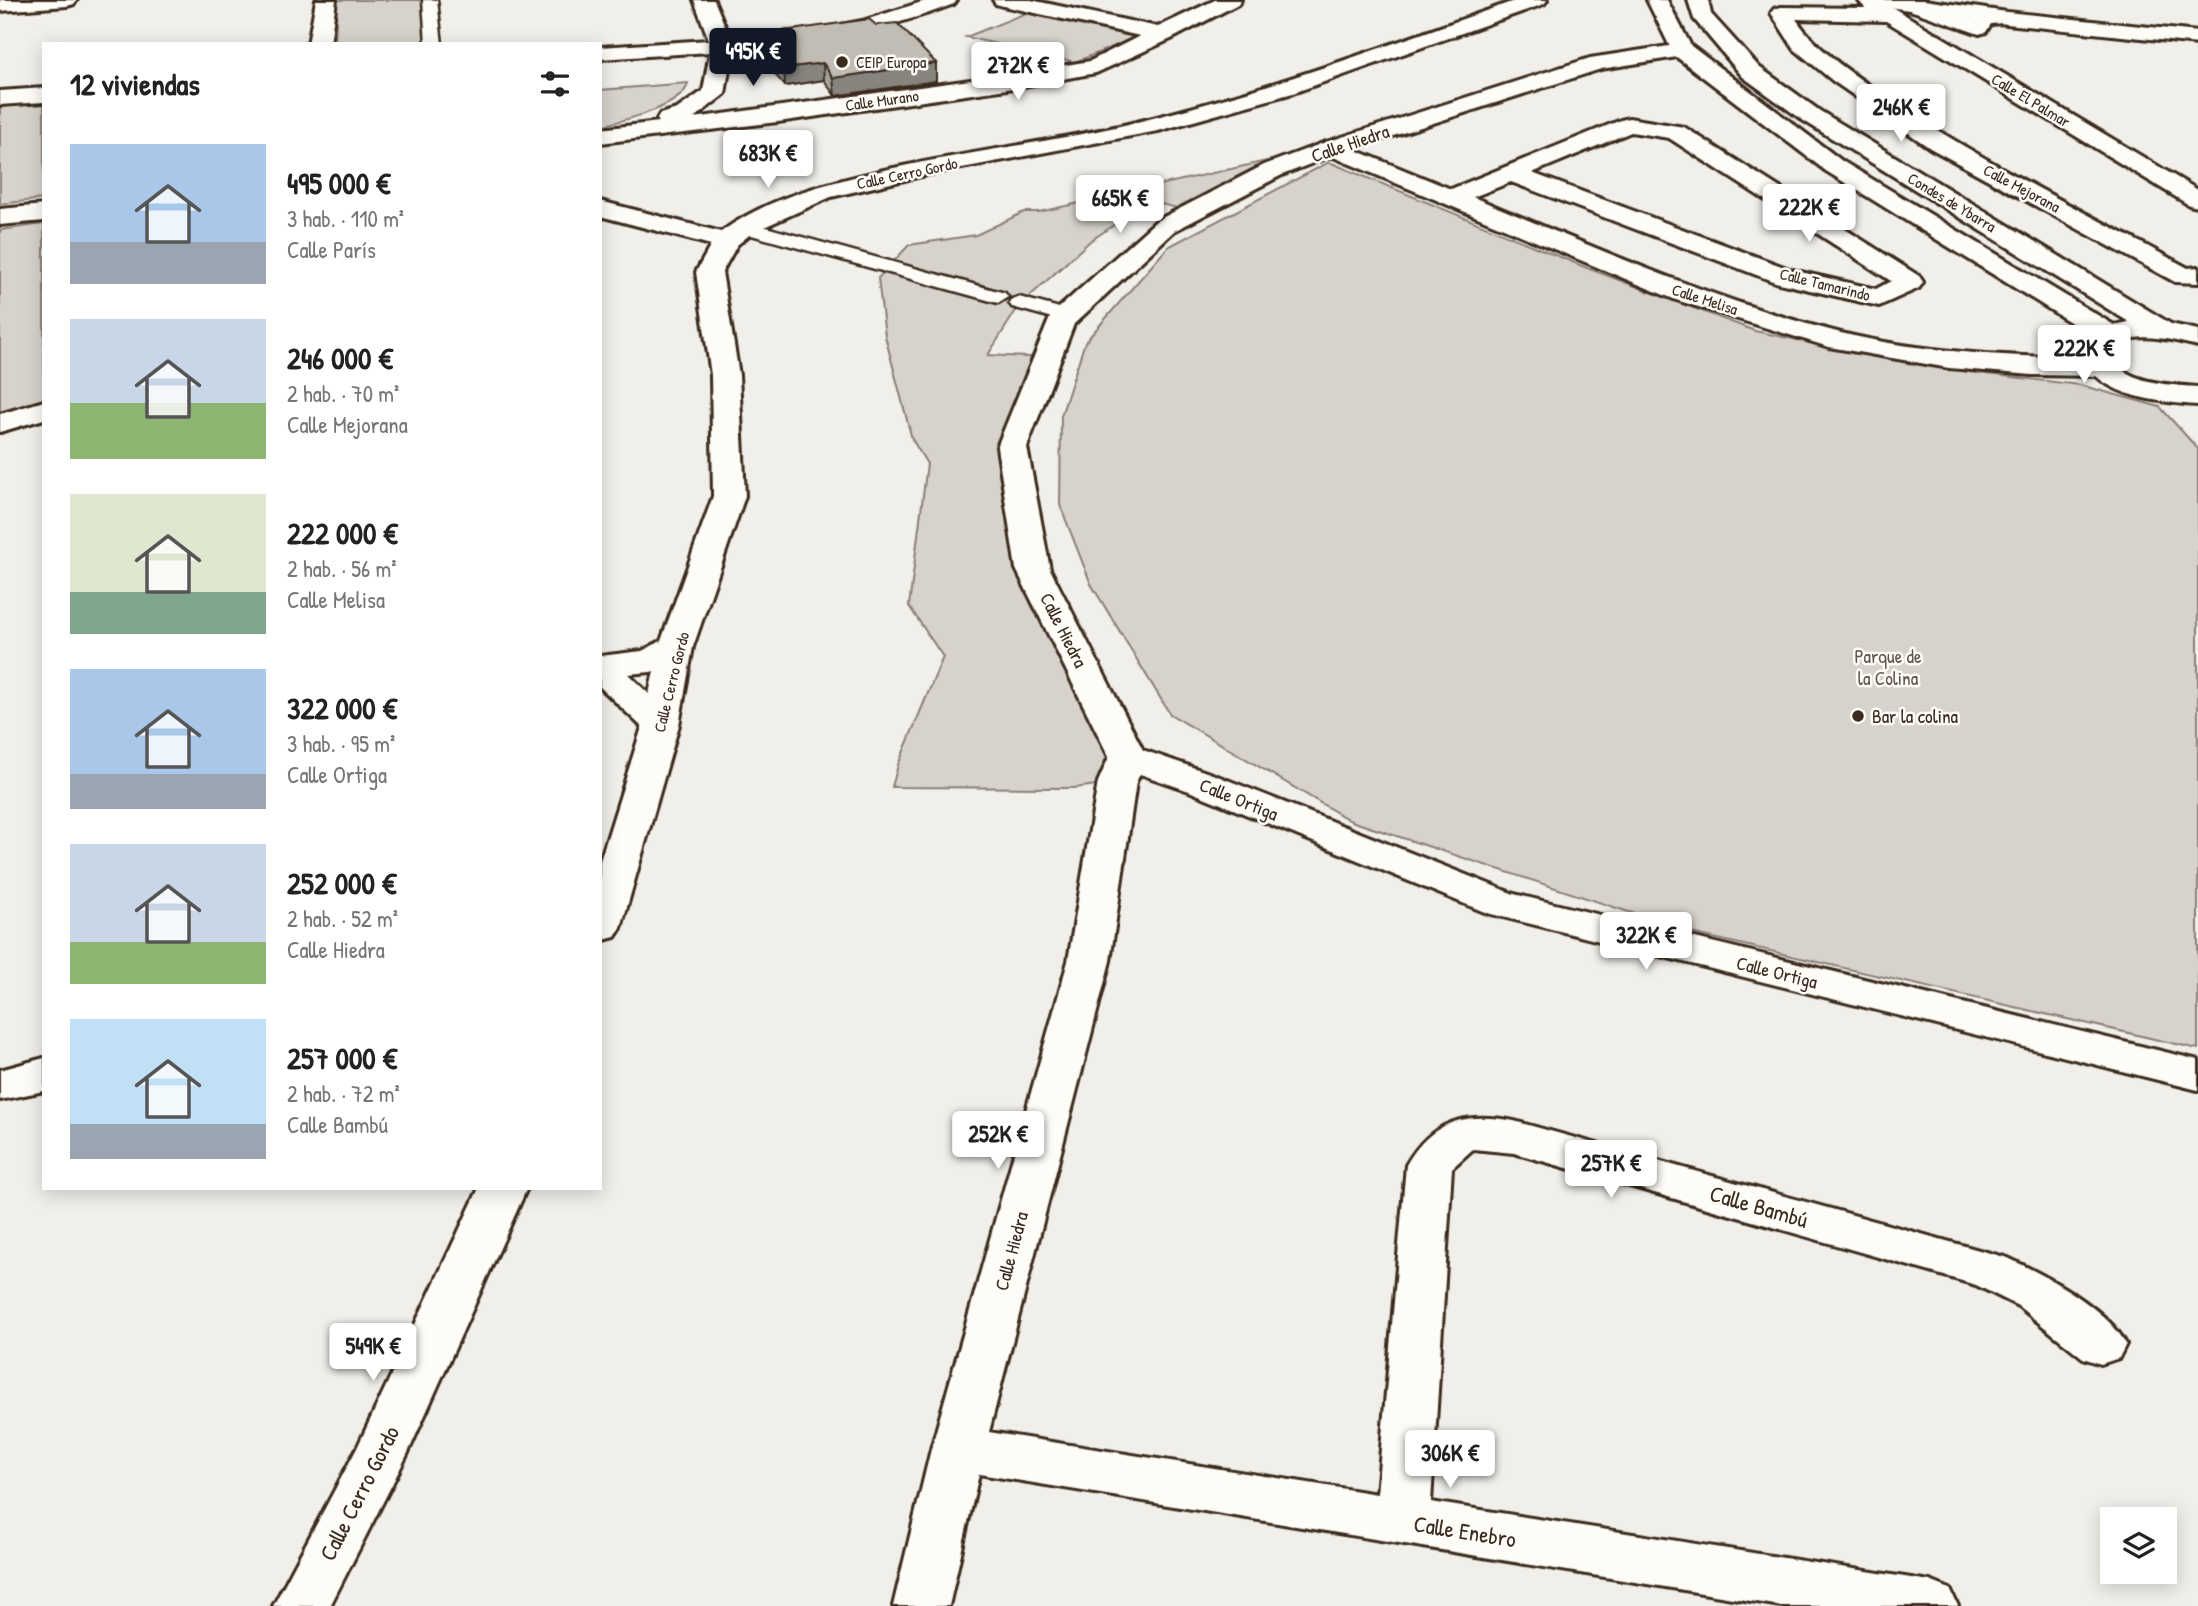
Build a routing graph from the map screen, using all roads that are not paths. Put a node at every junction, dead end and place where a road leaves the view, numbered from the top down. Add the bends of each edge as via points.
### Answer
1 (68, 0) edge
2 (326, 0) edge
3 (430, 0) edge
4 (704, 0) edge
5 (947, 0) edge
6 (1003, 0) edge
7 (1231, 0) edge
8 (1537, 0) edge
9 (1657, 0) edge
10 (1698, 0) edge
11 (1864, 0) edge
12 (1964, 0) edge
13 (0, 5) edge
14 (1885, 7) edge
15 (2198, 26) edge
16 (1164, 35) junction
17 (2198, 38) edge
18 (319, 42) edge
19 (434, 42) edge
20 (722, 45) junction
21 (1682, 50) junction
22 (602, 52) edge
23 (713, 94) junction
24 (42, 95) edge
25 (0, 98) edge
26 (778, 115) junction
27 (626, 131) junction
28 (602, 136) edge
29 (1331, 148) junction
30 (1510, 173) junction
31 (1450, 198) junction
32 (2198, 200) edge
33 (602, 208) edge
34 (42, 213) edge
35 (0, 217) edge
36 (735, 234) junction
37 (2198, 275) edge
38 (998, 297) dead end
39 (1019, 303) dead end
40 (1067, 316) junction
41 (2163, 331) junction
42 (2111, 335) junction
43 (2198, 338) edge
44 (2100, 367) junction
45 (2187, 395) edge
46 (42, 411) edge
47 (2198, 414) edge
48 (0, 424) edge
49 (677, 648) junction
50 (602, 667) edge
51 (602, 668) edge
52 (661, 725) junction
53 (1128, 757) junction
54 (602, 921) edge
55 (42, 1074) edge
56 (2198, 1075) edge
57 (0, 1085) edge
58 (502, 1190) edge
59 (2101, 1344) dead end
60 (958, 1449) junction
61 (1402, 1521) junction
62 (300, 1606) edge
63 (921, 1606) edge
64 (1930, 1606) edge

1 - 13 street
2 - 18 street
3 - 19 street
4 - 20 street
5 - 20 street via 891,20 830,33
6 - 16 street
7 - 16 street, Calle Murano
8 - 36 street, Calle Cerro Gordo via 1261,95 1150,127 823,191
9 - 21 street, Condes de Ybarra
10 - 41 street, Condes de Ybarra via 1701,15 1751,72 1812,116
11 - 14 street, Calle El Palmar
12 - 15 street
14 - 17 street via 1914,5
14 - 32 street, Calle El Palmar
14 - 37 street, Calle Mejorana via 1781,13 1802,44 1938,143 2185,276
16 - 26 street, Calle Murano via 1096,66
20 - 22 street
20 - 23 street
21 - 29 street, Calle Hiedra via 1598,63
21 - 42 street, Condes de Ybarra via 1834,166
23 - 26 street via 729,106
23 - 27 street via 685,114
24 - 25 street
26 - 27 street, Calle Murano
27 - 28 street, Calle Murano
29 - 31 street, Calle Melisa
29 - 40 street, Calle Hiedra via 1273,170 1165,226
30 - 30 street, Calle Tamarindo via 1629,125 1676,132 1910,282 1880,298 1784,276
30 - 31 street, Calle Tamarindo
31 - 44 street, Calle Melisa via 1686,294 1839,341 1948,359
33 - 36 street
34 - 35 street
36 - 38 street
36 - 49 street, Calle Cerro Gordo via 709,272 725,375 729,496
39 - 40 street
40 - 53 street, Calle Hiedra via 1061,321 1012,447 1033,569
41 - 42 street
41 - 43 street
42 - 44 street via 2093,348
44 - 45 street via 2131,384
45 - 47 street
46 - 48 street
49 - 50 street via 651,661
49 - 52 street, Calle Cerro Gordo
51 - 52 street
52 - 54 street, Calle Cerro Gordo
53 - 56 street, Calle Ortiga via 1501,904
53 - 60 street, Calle Hiedra via 1117,782 1089,961
55 - 57 street
58 - 62 street, Calle Cerro Gordo via 380,1455
59 - 61 street, Calle Bambú via 2036,1293 1991,1271 1514,1137 1461,1134 1443,1146 1429,1165
60 - 61 street, Calle Enebro
60 - 63 street, Calle Hiedra
61 - 64 street, Calle Enebro

